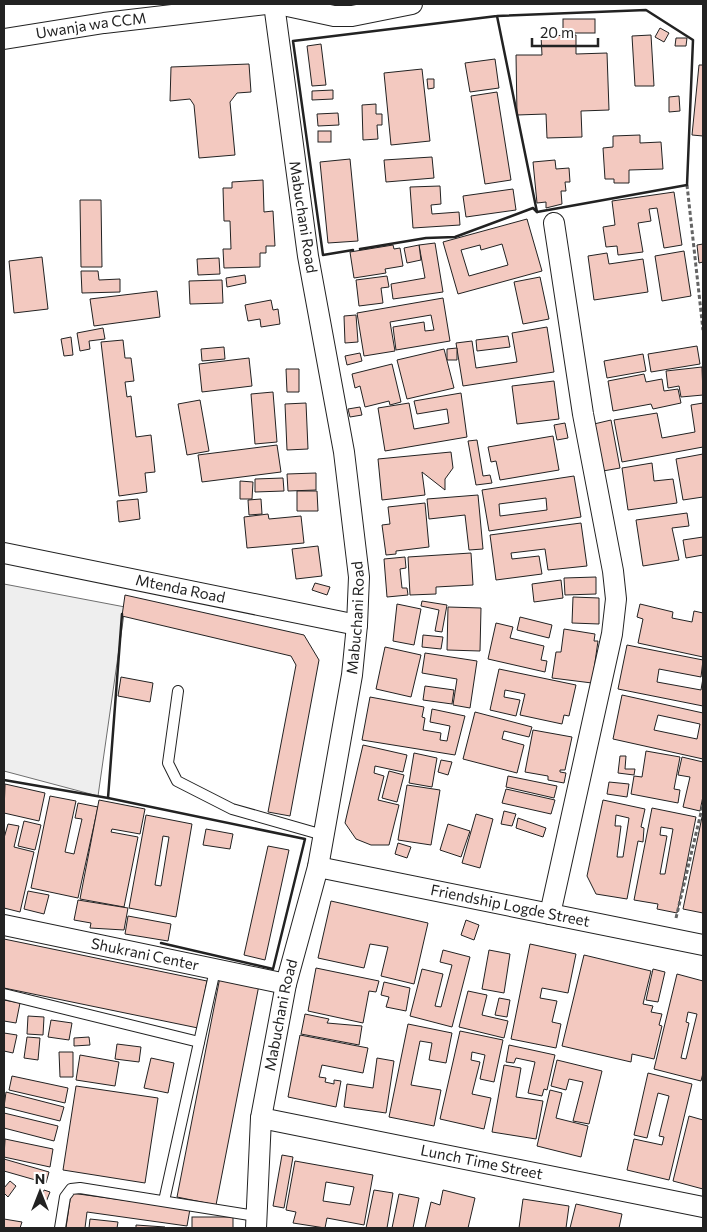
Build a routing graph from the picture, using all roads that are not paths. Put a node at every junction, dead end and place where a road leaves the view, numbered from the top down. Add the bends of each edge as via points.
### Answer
1 (266, 4) edge
2 (276, 4) edge
3 (412, 4) edge
4 (4, 39) edge
5 (554, 223) dead end
6 (4, 553) edge
7 (357, 624) junction
8 (178, 691) dead end
9 (324, 835) junction
10 (318, 867) junction
11 (550, 914) junction
12 (4, 925) edge
13 (703, 945) edge
14 (215, 970) junction
15 (286, 984) junction
16 (4, 994) edge
17 (199, 1042) junction
18 (261, 1118) junction
19 (164, 1201) junction
20 (703, 1207) edge
21 (256, 1222) edge
22 (60, 1228) edge

1 - 4 street, Uwanja wa CCM via 104,23
2 - 3 street via 334,16 352,16
2 - 7 street, Mabuchani Road via 308,256 344,452 359,577
5 - 11 street via 616,599 612,634
6 - 7 street, Mtenda Road
7 - 9 street, Mabuchani Road via 352,675
8 - 9 lane via 168,763 177,781 232,809
9 - 10 street, Mabuchani Road
10 - 11 street, Friendship Logde Street
10 - 15 street, Mabuchani Road
11 - 13 street, Friendship Logde Street
12 - 14 street, Shukrani Center
14 - 15 street, Shukrani Center
14 - 17 lane
15 - 18 street, Mabuchani Road
16 - 17 lane
17 - 19 lane
18 - 20 street, Lunch Time Street
18 - 21 street, Mabuchani Road
19 - 21 lane
19 - 22 lane via 70,1189 65,1197

